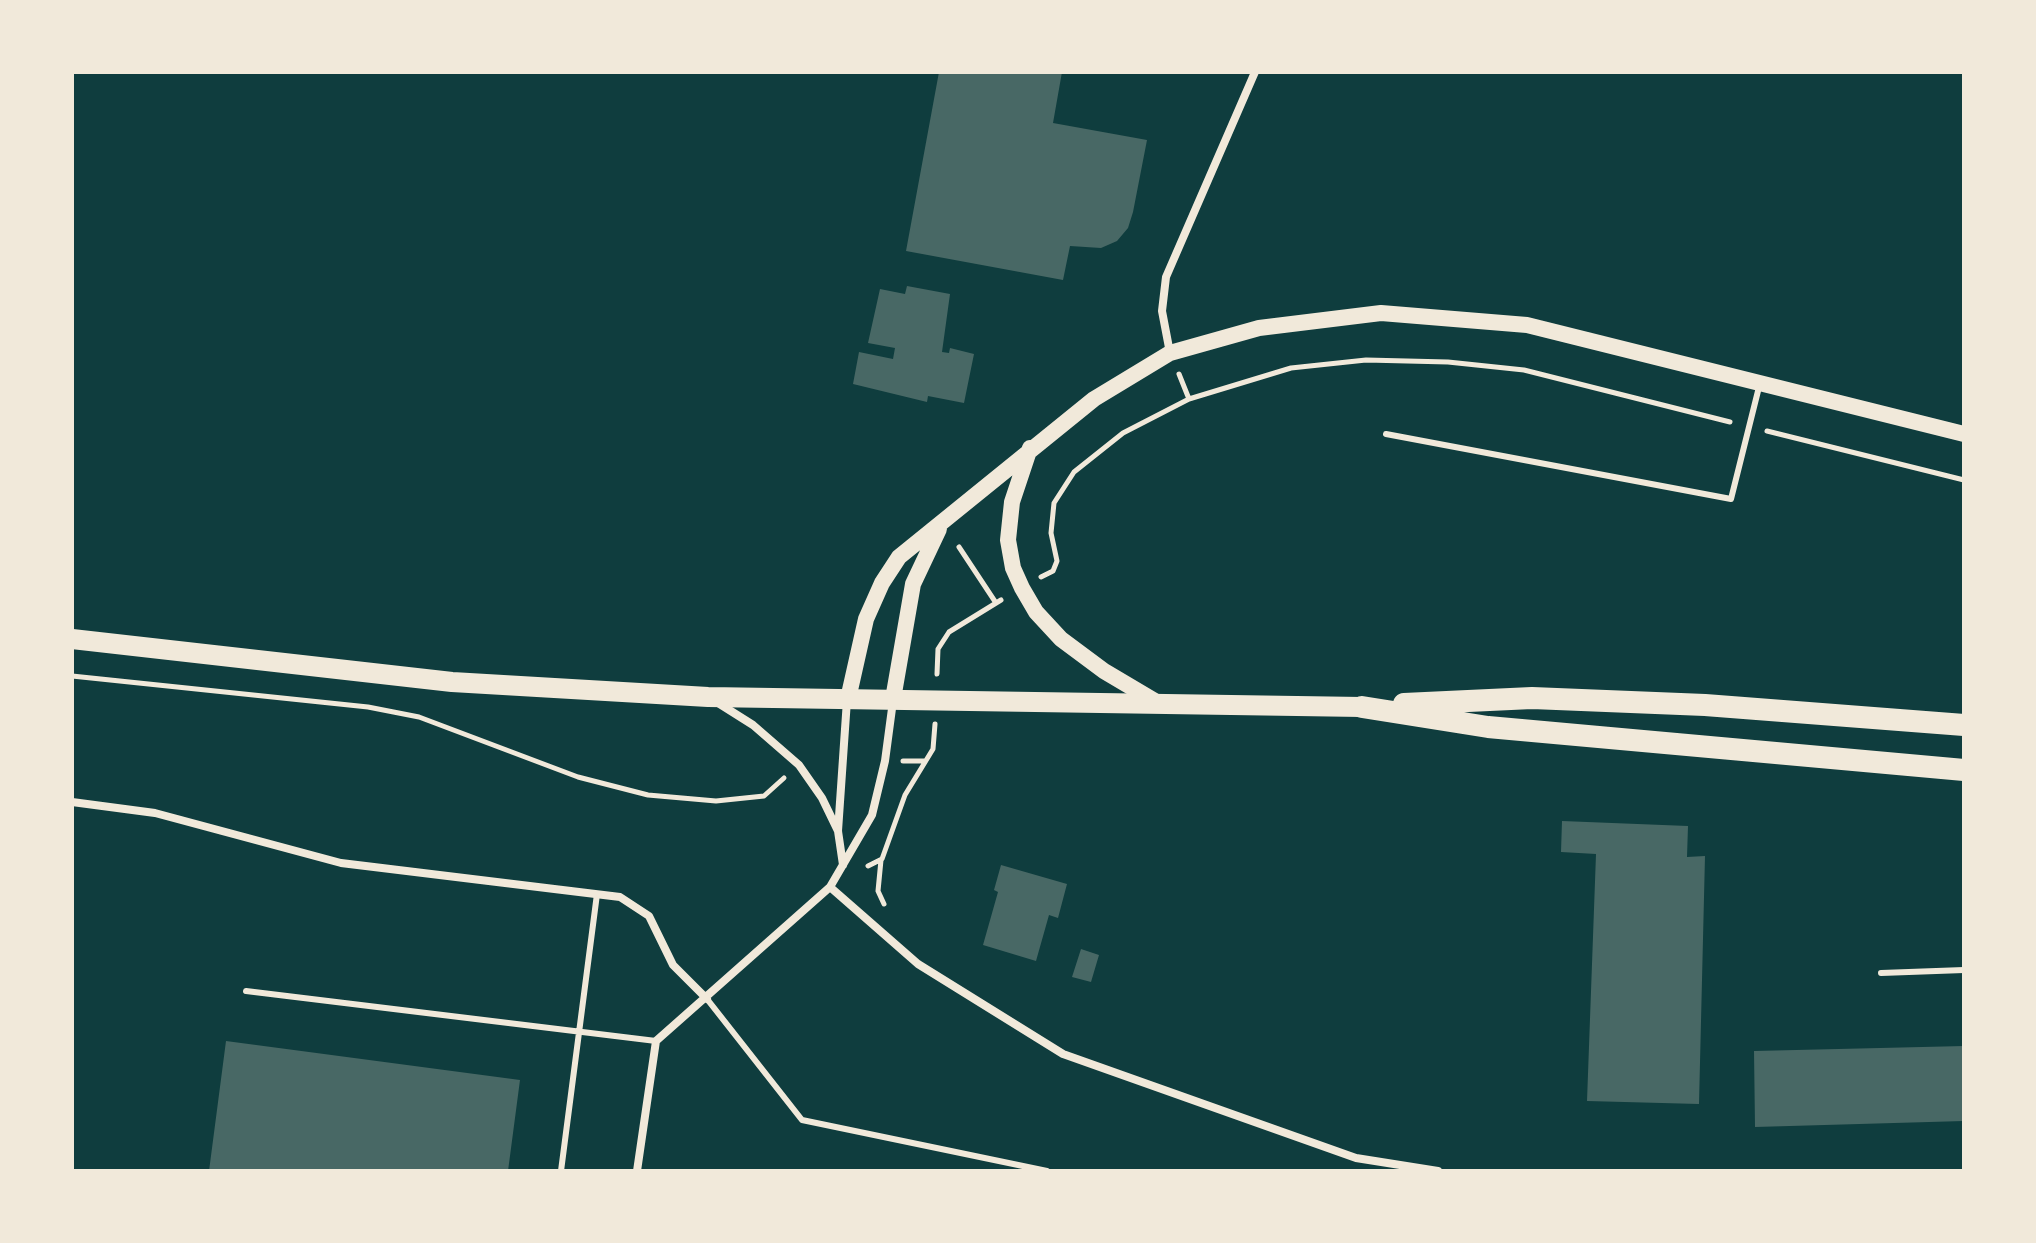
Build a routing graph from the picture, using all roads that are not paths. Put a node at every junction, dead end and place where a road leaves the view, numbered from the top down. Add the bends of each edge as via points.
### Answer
1 (1255, 72) edge
2 (1170, 353) junction
3 (1760, 383) junction
4 (1386, 434) dead end
5 (1964, 434) edge
6 (1030, 447) junction
7 (942, 522) junction
8 (72, 639) edge
9 (708, 697) junction
10 (848, 699) junction
11 (893, 699) junction
12 (1158, 703) junction
13 (1362, 707) junction
14 (1964, 725) edge
15 (1964, 770) edge
16 (72, 802) edge
17 (838, 831) junction
18 (843, 865) junction
19 (830, 887) junction
20 (597, 894) junction
21 (1964, 970) edge
22 (1881, 973) dead end
23 (246, 991) dead end
24 (707, 999) junction
25 (578, 1032) junction
26 (656, 1041) junction
27 (561, 1171) edge
28 (637, 1171) edge
29 (1047, 1171) edge
30 (1438, 1171) edge

1 - 2 street via 1166,277 1162,311
2 - 3 main road via 1259,328 1381,313 1527,325
2 - 6 main road via 1094,399
3 - 4 lane via 1731,499
3 - 5 main road
6 - 7 main road
6 - 12 main road via 1012,502 1008,540 1022,588 1061,639
7 - 10 main road via 899,557 882,583 866,619
7 - 11 main road via 913,584
8 - 9 main road via 452,682
9 - 10 main road
9 - 17 street via 753,725 799,765
10 - 11 main road
10 - 17 street
11 - 12 main road
11 - 18 street via 872,815
12 - 13 main road
13 - 14 highway via 1532,698
13 - 15 highway via 1488,727
16 - 20 street via 155,813 341,863
17 - 18 street
18 - 19 street
19 - 24 street
19 - 30 street via 918,964 1063,1054 1356,1158
20 - 24 street via 620,897 649,916 673,965
20 - 25 lane
21 - 22 lane
23 - 25 lane
24 - 26 street
24 - 29 lane via 802,1120
25 - 26 lane
25 - 27 lane
26 - 28 street

